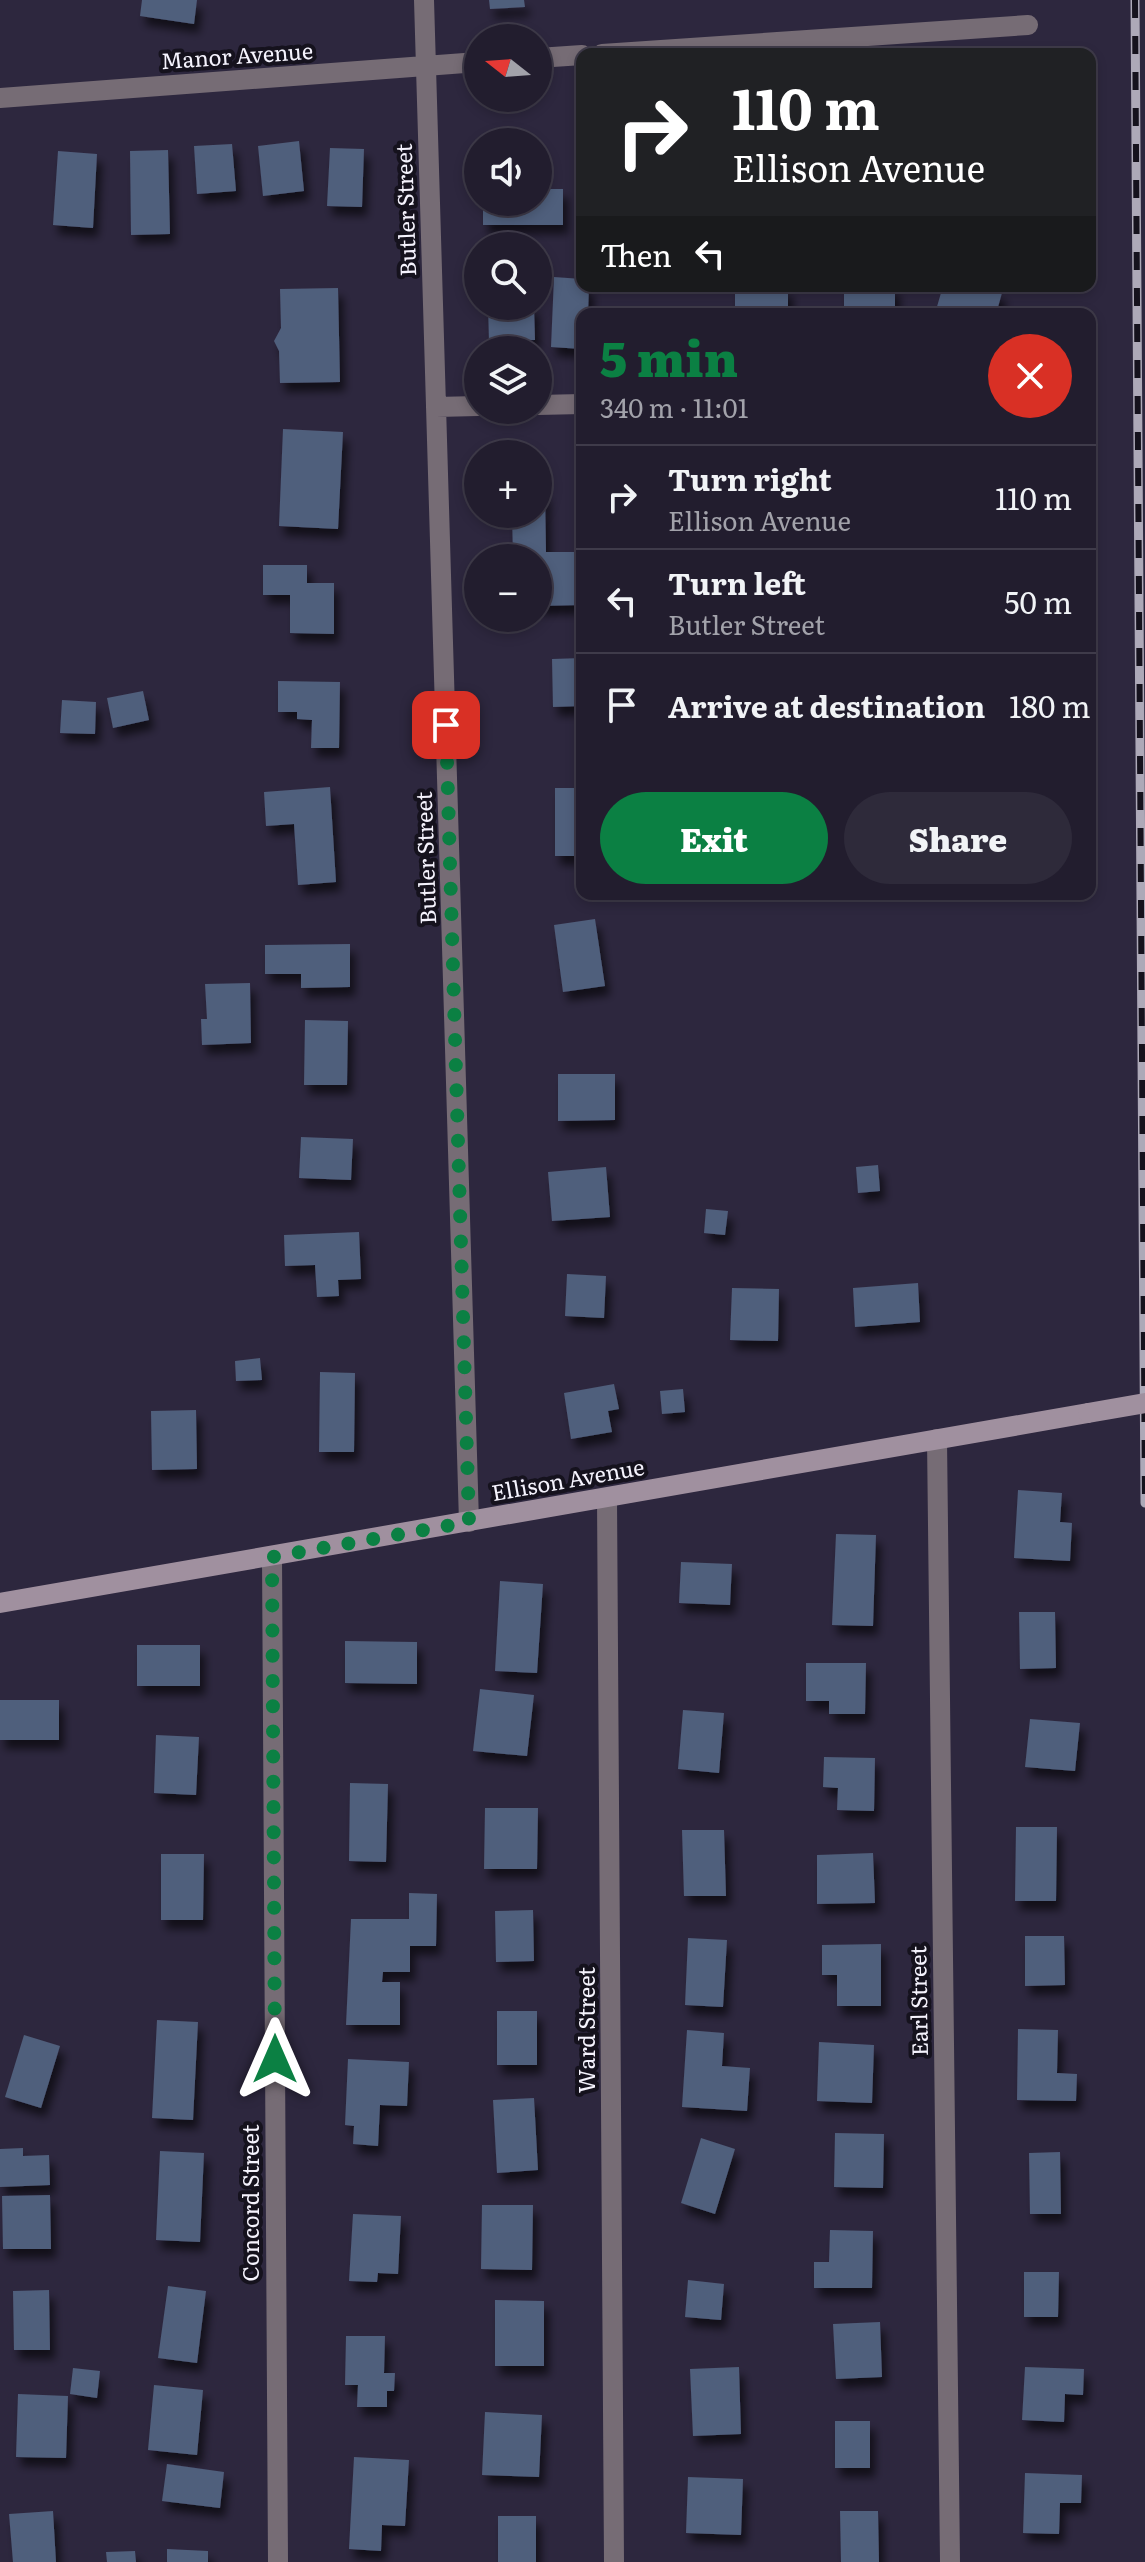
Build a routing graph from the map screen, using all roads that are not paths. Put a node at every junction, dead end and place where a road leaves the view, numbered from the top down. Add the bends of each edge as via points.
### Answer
1 (424, 0) edge
2 (1028, 25) dead end
3 (690, 48) edge
4 (576, 55) edge
5 (552, 57) edge
6 (464, 63) edge
7 (425, 66) junction
8 (0, 98) edge
9 (576, 404) edge
10 (552, 405) edge
11 (464, 406) edge
12 (436, 407) junction
13 (1145, 1403) edge
14 (937, 1439) junction
15 (607, 1498) junction
16 (469, 1522) junction
17 (272, 1557) junction
18 (0, 1603) edge
19 (278, 2562) edge
20 (614, 2562) edge
21 (950, 2562) edge

1 - 7 street, Butler Street
2 - 3 street
4 - 5 street
6 - 7 street, Manor Avenue
7 - 8 street, Manor Avenue
7 - 12 street, Butler Street
9 - 10 street
11 - 12 street
12 - 16 street, Butler Street
13 - 14 street, Ellison Avenue, bridge
14 - 15 street, Ellison Avenue
14 - 21 street, Earl Street
15 - 16 street, Ellison Avenue
15 - 20 street, Ward Street
16 - 17 street, Ellison Avenue
17 - 18 street, Ellison Avenue
17 - 19 street, Concord Street

